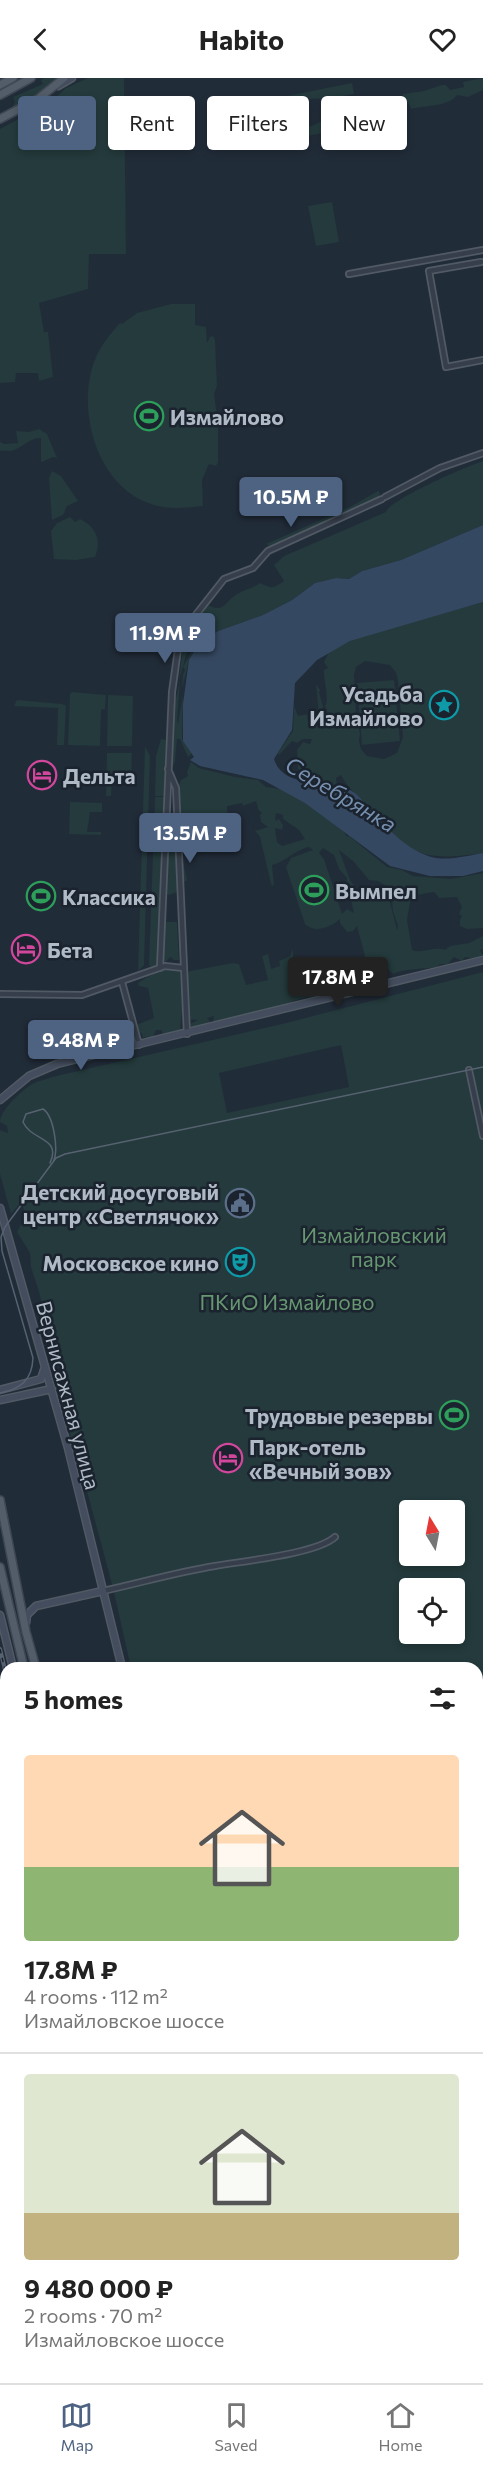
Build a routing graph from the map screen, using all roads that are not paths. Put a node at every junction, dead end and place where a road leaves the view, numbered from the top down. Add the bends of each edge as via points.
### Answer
1 (13, 78) edge
2 (31, 78) edge
3 (64, 78) edge
4 (72, 78) edge
5 (0, 85) edge
6 (53, 89) junction
7 (0, 95) edge
8 (0, 119) edge
9 (483, 250) edge
10 (481, 262) dead end
11 (349, 274) dead end
12 (483, 360) edge
13 (483, 453) edge
14 (168, 768) junction
15 (176, 784) junction
16 (167, 788) junction
17 (483, 960) edge
18 (160, 968) junction
19 (183, 968) junction
20 (122, 982) junction
21 (0, 994) edge
22 (187, 1034) junction
23 (139, 1045) junction
24 (469, 1070) dead end
25 (2, 1097) edge
26 (483, 1136) edge
27 (0, 1208) edge
28 (45, 1366) junction
29 (52, 1389) junction
30 (0, 1390) edge
31 (0, 1400) edge
32 (0, 1500) edge
33 (335, 1537) dead end
34 (0, 1567) edge
35 (103, 1591) junction
36 (0, 1615) edge
37 (26, 1632) junction
38 (12, 1662) edge
39 (23, 1662) edge
40 (34, 1662) edge
41 (121, 1662) edge

1 - 5 main road
2 - 7 main road
3 - 6 main road
4 - 6 main road
6 - 8 main road
9 - 11 street
10 - 12 street via 429,271 446,367
13 - 14 street via 440,468 268,551 253,568 224,579 180,635
14 - 15 street
14 - 16 street
15 - 16 street
15 - 19 street
16 - 18 street
17 - 22 main road
18 - 19 street
18 - 20 street
19 - 22 street
20 - 21 street via 82,995
20 - 23 street
22 - 23 main road
23 - 25 main road via 47,1067
24 - 26 street
27 - 28 main road, Вернисажная улица
28 - 29 main road, Вернисажная улица
28 - 30 main road via 41,1379
29 - 31 main road
29 - 35 main road, Вернисажная улица
32 - 37 main road
33 - 35 street via 326,1544 264,1559
34 - 39 main road
35 - 37 main road via 36,1606 27,1615
35 - 41 main road, Вернисажная улица
36 - 38 main road
37 - 40 main road

